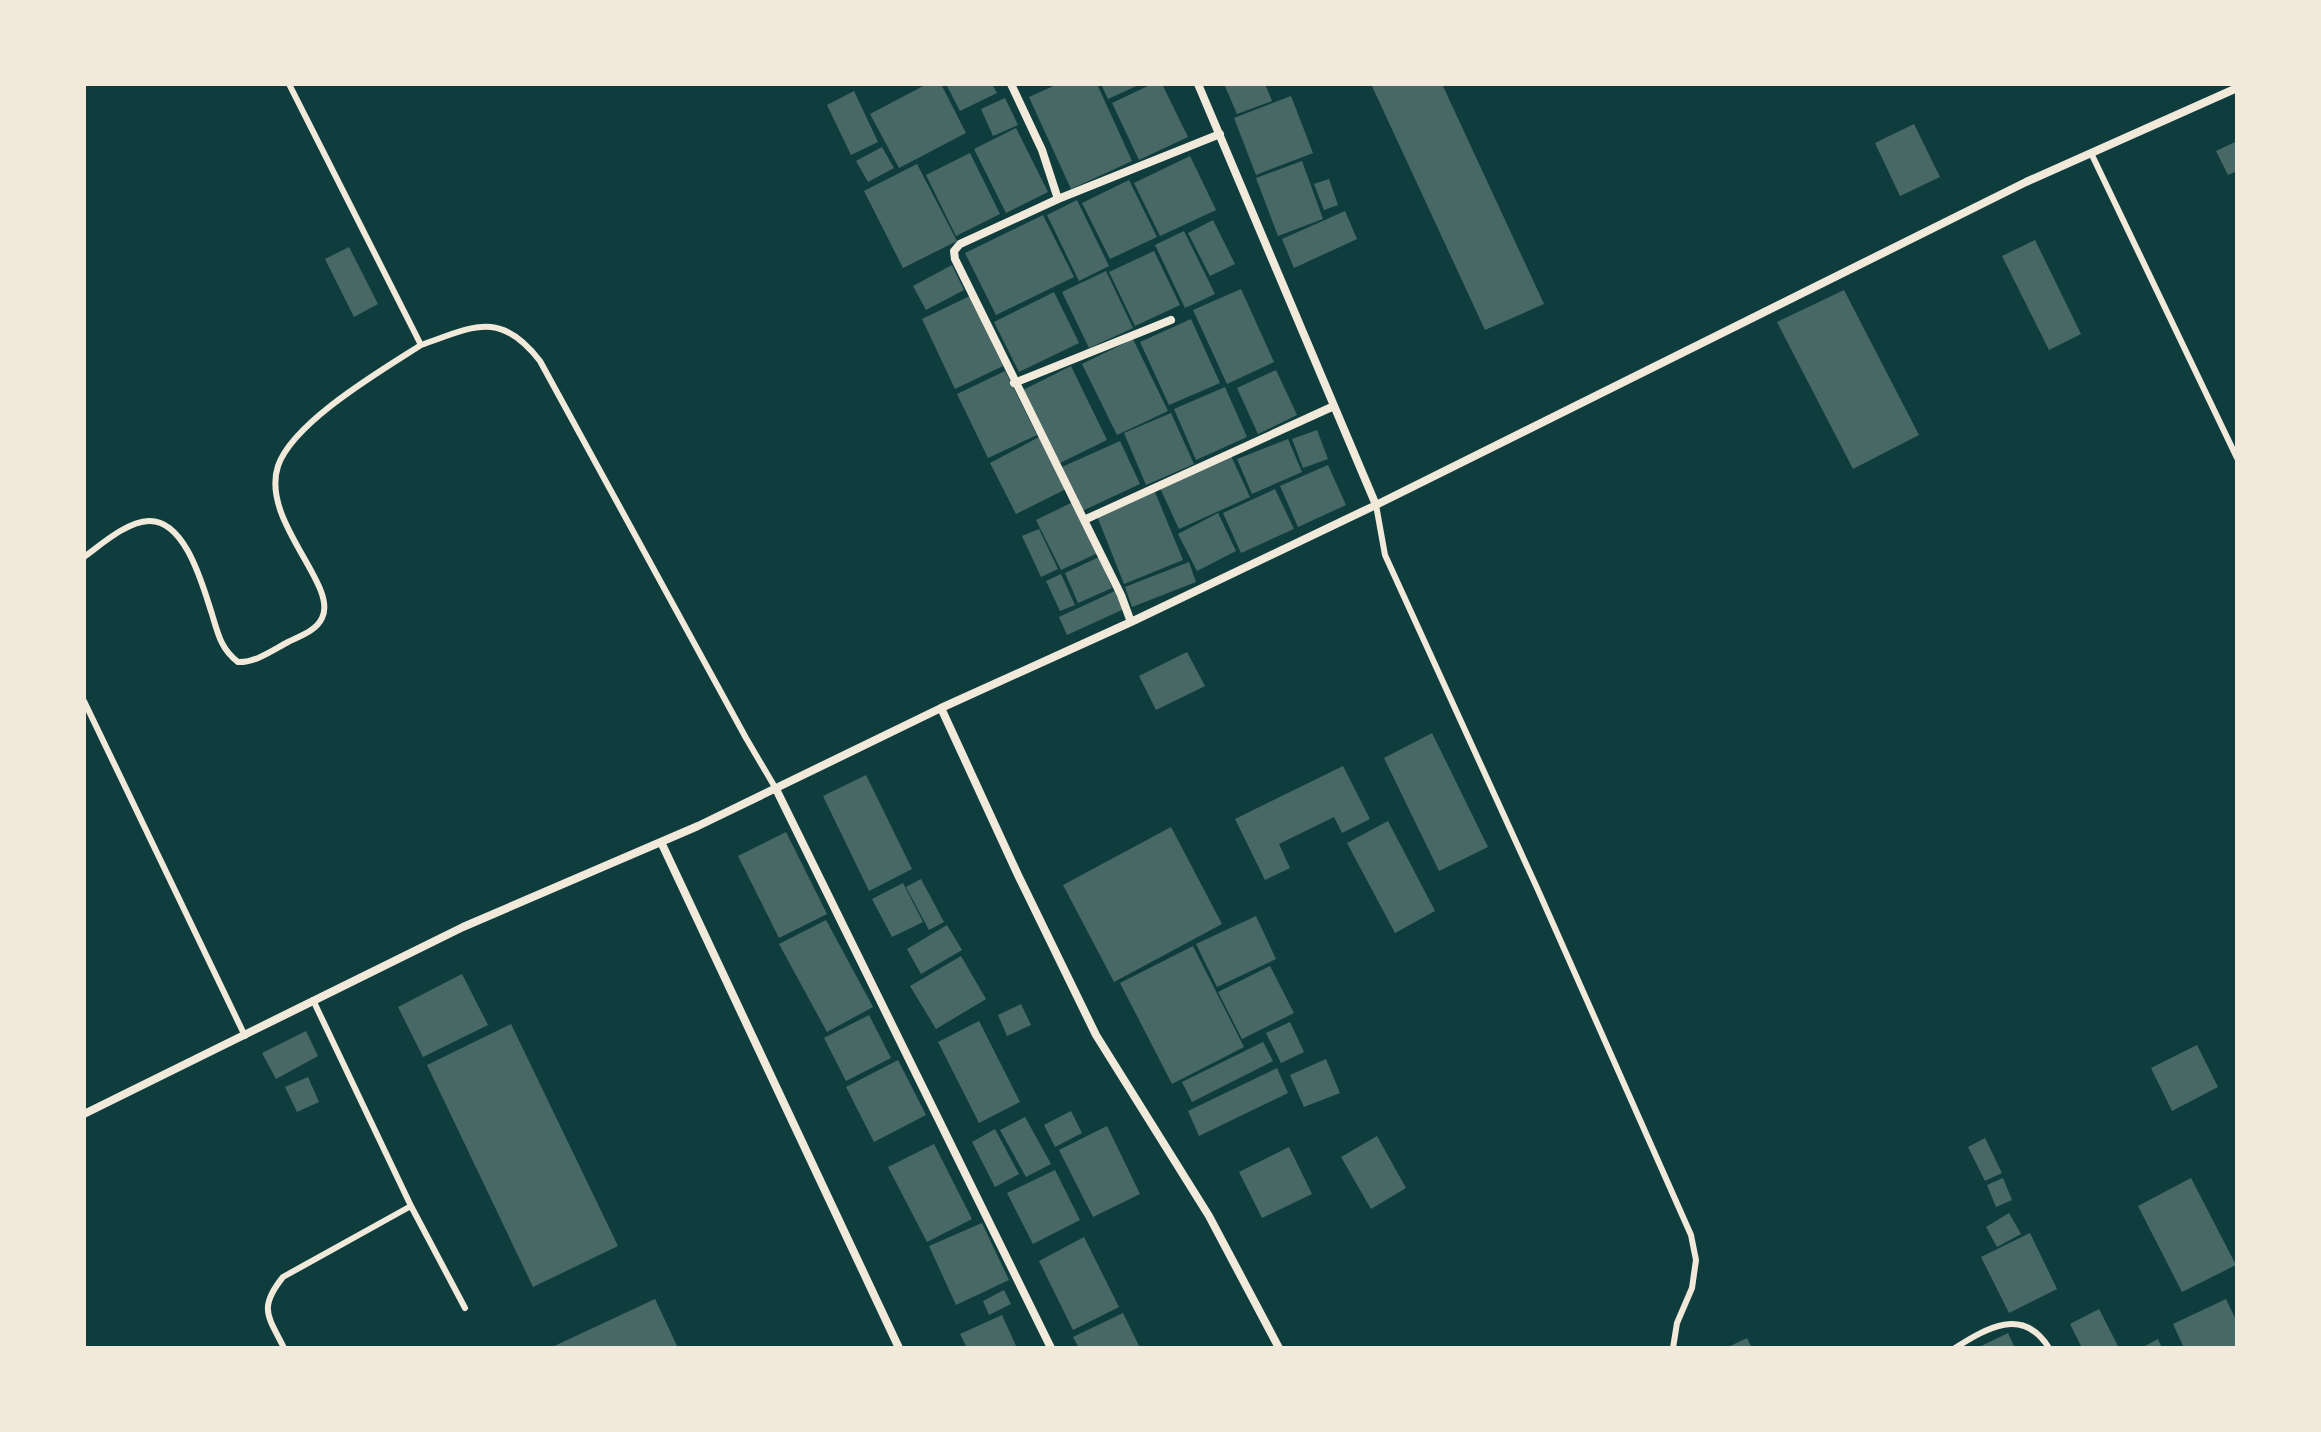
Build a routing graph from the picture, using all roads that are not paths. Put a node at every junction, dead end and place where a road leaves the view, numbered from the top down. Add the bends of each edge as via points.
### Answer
1 (289, 84) edge
2 (1011, 84) edge
3 (1198, 84) edge
4 (2237, 88) edge
5 (1220, 134) junction
6 (2091, 153) junction
7 (1058, 199) junction
8 (1171, 320) dead end
9 (421, 345) junction
10 (1014, 383) junction
11 (1334, 406) junction
12 (2237, 458) edge
13 (1376, 505) junction
14 (1084, 520) junction
15 (84, 557) edge
16 (1131, 622) junction
17 (84, 701) edge
18 (941, 708) junction
19 (776, 789) junction
20 (661, 842) junction
21 (313, 1000) junction
22 (245, 1036) junction
23 (84, 1114) edge
24 (411, 1206) junction
25 (465, 1308) dead end
26 (284, 1348) edge
27 (899, 1348) edge
28 (1051, 1348) edge
29 (1279, 1348) edge
30 (1673, 1348) edge
31 (1955, 1348) edge
32 (2049, 1348) edge

1 - 9 lane
2 - 7 street
3 - 5 street
4 - 6 street
5 - 7 street
5 - 11 street
6 - 12 lane
6 - 13 street
7 - 10 street via 954,251
8 - 10 street
9 - 15 lane via 334,403 279,462 276,501 325,606 310,631 238,662 224,649 182,541 152,521 132,526
9 - 19 lane via 489,326 509,333 532,351
10 - 14 street
11 - 13 street
11 - 14 street
13 - 16 street
13 - 30 lane via 1385,555 1691,1235 1696,1260 1692,1288
14 - 16 street
16 - 18 street
17 - 22 lane
18 - 19 street
18 - 29 street via 1096,1035 1209,1216
19 - 20 street
19 - 28 street
20 - 21 street via 463,927
20 - 27 street
21 - 22 street
21 - 24 lane
22 - 23 street
24 - 25 lane
24 - 26 lane via 283,1277 268,1296 268,1315
31 - 32 lane via 2002,1323 2037,1332

